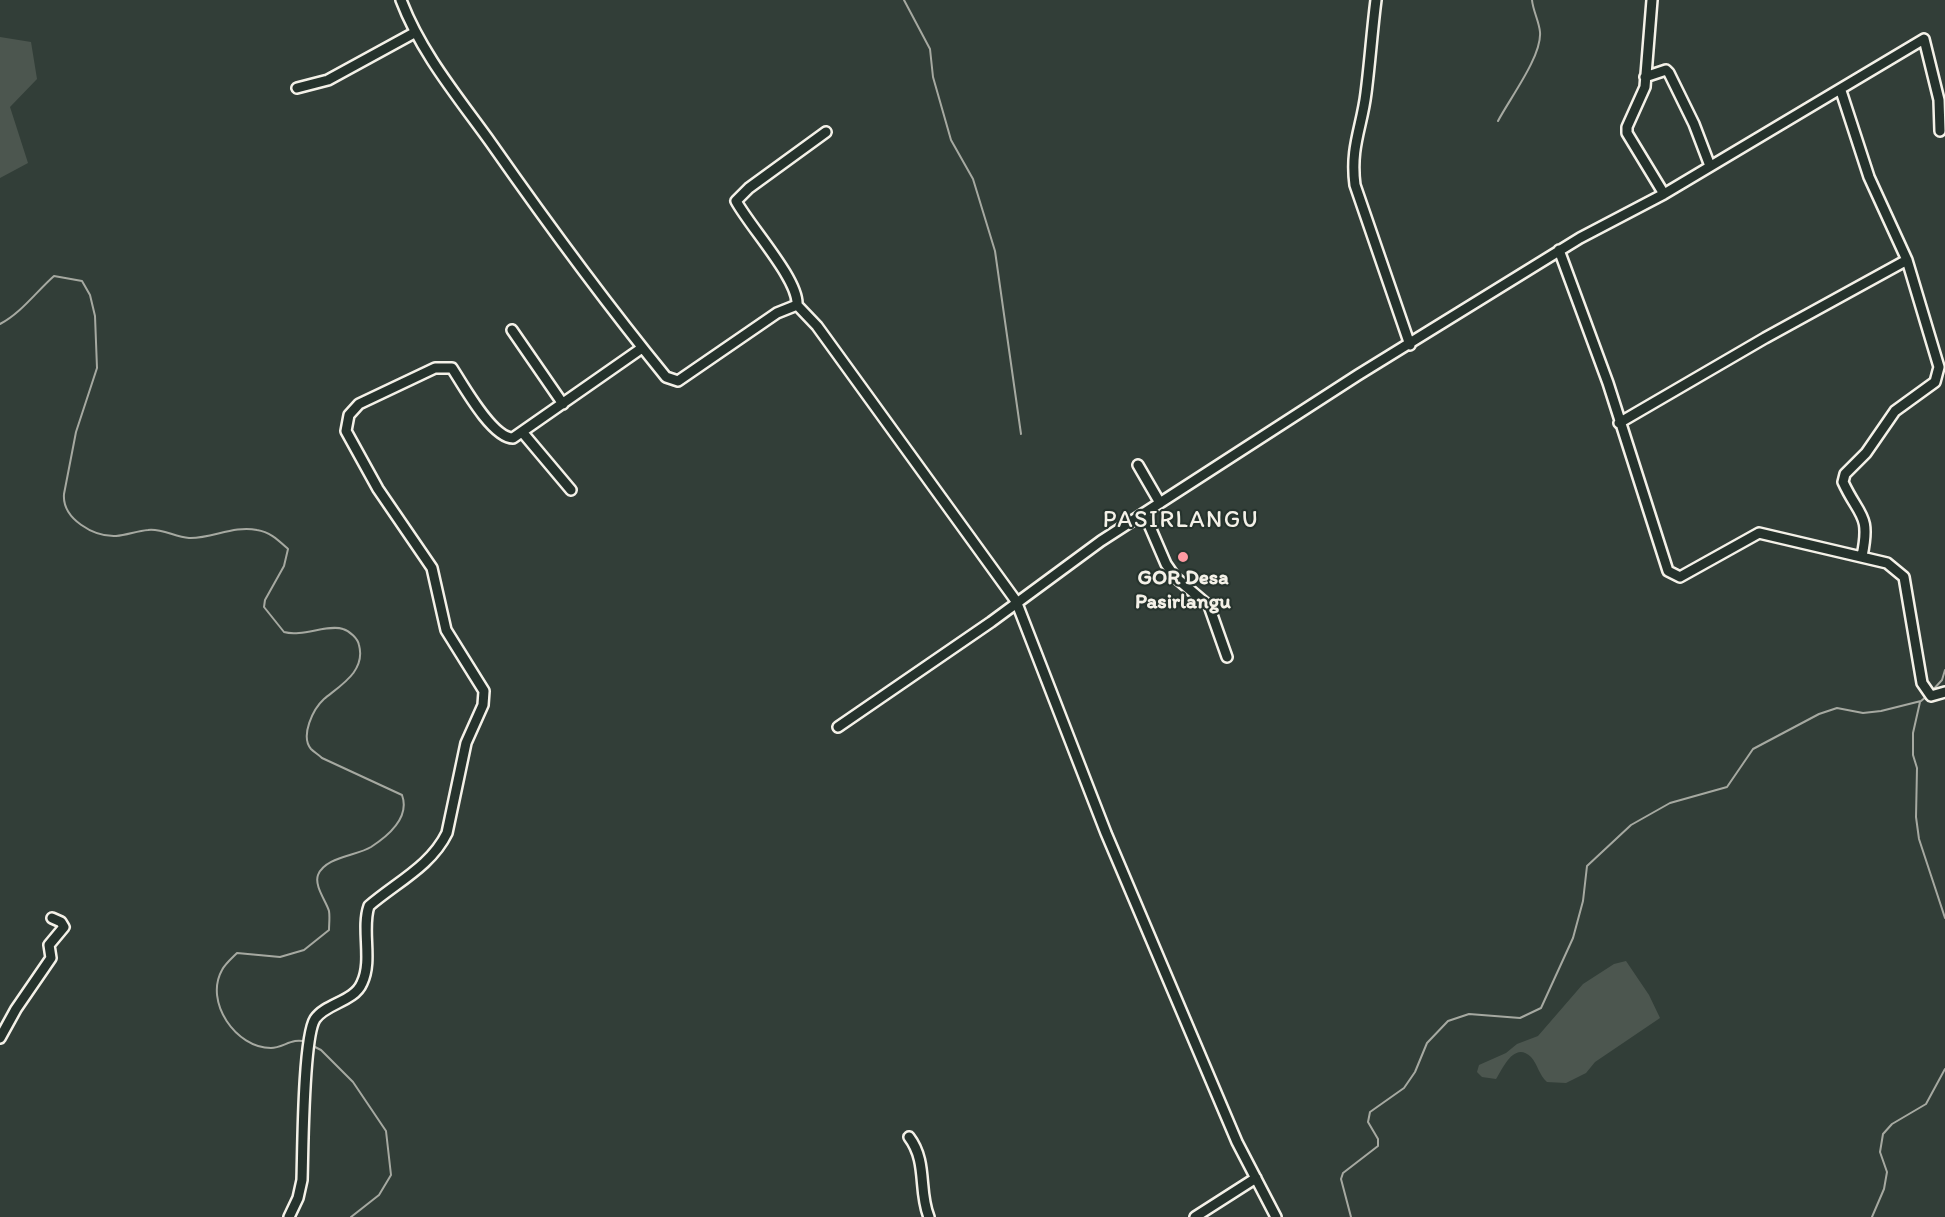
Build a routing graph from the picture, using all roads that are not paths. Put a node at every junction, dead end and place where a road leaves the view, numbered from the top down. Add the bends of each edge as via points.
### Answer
1 (401, 0) edge
2 (1376, 0) edge
3 (1652, 0) edge
4 (414, 33) junction
5 (1645, 77) junction
6 (297, 88) dead end
7 (1841, 91) junction
8 (1940, 131) dead end
9 (826, 132) dead end
10 (1710, 166) junction
11 (1664, 194) junction
12 (1559, 250) junction
13 (1907, 260) junction
14 (797, 305) junction
15 (512, 330) dead end
16 (1410, 345) junction
17 (642, 348) junction
18 (1945, 377) edge
19 (1935, 382) junction
20 (563, 404) junction
21 (1619, 423) junction
22 (523, 433) junction
23 (1138, 465) dead end
24 (571, 490) dead end
25 (1160, 502) junction
26 (1144, 513) junction
27 (1862, 556) junction
28 (1016, 601) junction
29 (1227, 657) dead end
30 (1945, 692) edge
31 (838, 726) dead end
32 (52, 918) dead end
33 (0, 1038) edge
34 (909, 1137) dead end
35 (1256, 1178) junction
36 (289, 1217) edge
37 (929, 1217) edge
38 (1195, 1217) edge
39 (1276, 1217) edge

1 - 4 street
2 - 16 street via 1353,171
3 - 5 street
4 - 6 street via 328,80
4 - 17 street via 588,280
5 - 10 street via 1664,70 1669,73
5 - 11 street via 1645,87 1626,126 1627,133
7 - 8 street via 1924,39 1939,100
7 - 10 street
7 - 13 street via 1869,177
9 - 14 street via 736,201 784,270 798,299
10 - 11 street
11 - 12 street
12 - 16 street
12 - 21 street
13 - 19 street via 1939,367
13 - 21 street
14 - 17 street via 777,313 678,381 666,377
14 - 28 street via 817,326
15 - 20 street
16 - 25 street
17 - 20 street
18 - 19 street
19 - 27 street via 1900,405 1866,453 1845,474 1843,482 1867,530
20 - 22 street
21 - 27 street via 1664,561 1673,575 1680,577 1759,533
22 - 24 street
22 - 36 street via 503,437 452,368 446,366 359,404 346,423 346,431 378,489 432,568 446,630 484,691 483,705 466,743 441,846 433,857 369,907 362,984 314,1021 308,1056 302,1180
23 - 25 street
25 - 26 street
26 - 28 street
26 - 29 street via 1174,577 1209,606
27 - 30 street via 1887,562 1904,577 1922,683 1931,696
28 - 31 street
28 - 35 street via 1106,834 1237,1142
32 - 33 street via 64,927 49,945 51,958
34 - 37 street via 917,1147 922,1167
35 - 38 street
35 - 39 street

